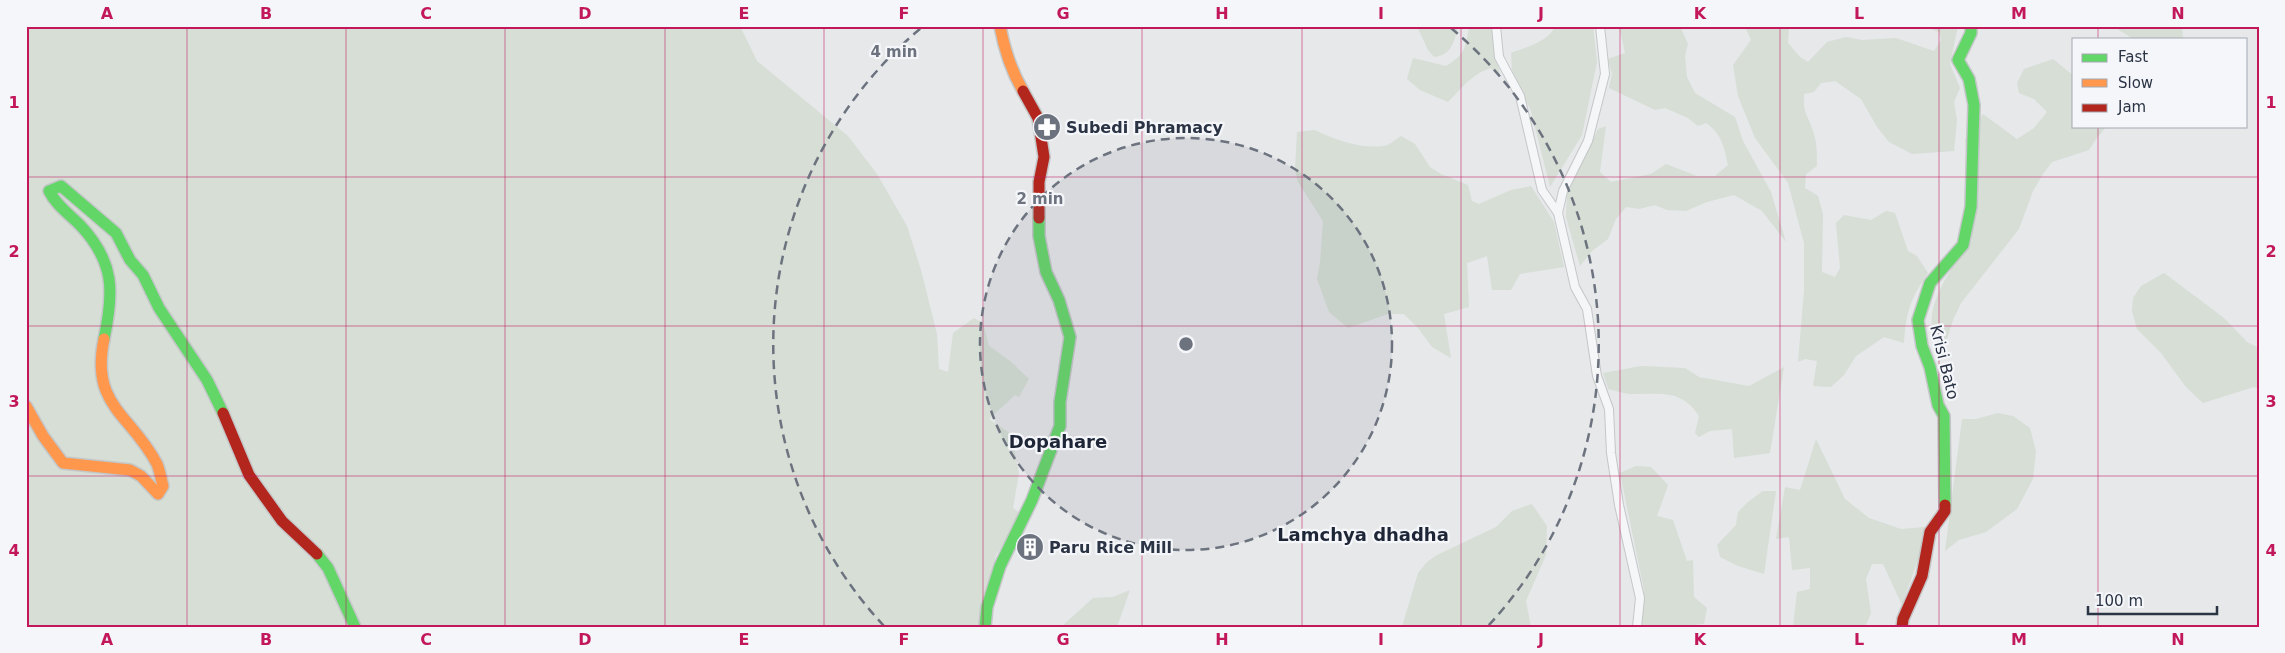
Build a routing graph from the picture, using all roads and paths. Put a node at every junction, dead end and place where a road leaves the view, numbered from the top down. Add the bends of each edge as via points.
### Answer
1 (1000, 26) edge
2 (1496, 26) edge
3 (1600, 26) edge
4 (1971, 26) edge
5 (1558, 213) junction
6 (26, 406) edge
7 (355, 627) edge
8 (986, 627) edge
9 (1637, 627) edge
10 (1902, 627) edge

1 - 8 street via 1017,81 1038,118 1044,157 1039,182 1039,236 1046,272 1070,337 1060,402 1060,426 1032,500 1000,566 987,607
2 - 5 street via 1499,58 1520,96 1542,190
3 - 5 street via 1605,74 1588,141 1563,191
4 - 10 street, Krisi Bato via 1958,60 1968,79 1974,105 1971,207 1963,245 1930,282 1918,320 1922,346 1944,416 1945,511 1930,532 1922,576
5 - 9 street via 1575,287 1588,309 1597,376 1608,409 1619,505 1640,598
6 - 7 street via 63,463 130,470 141,476 158,494 163,486 157,465 118,415 103,385 101,354 110,312 110,282 102,256 81,225 52,199 48,191 60,186 116,232 159,308 207,380 249,476 282,520 311,546 328,568

